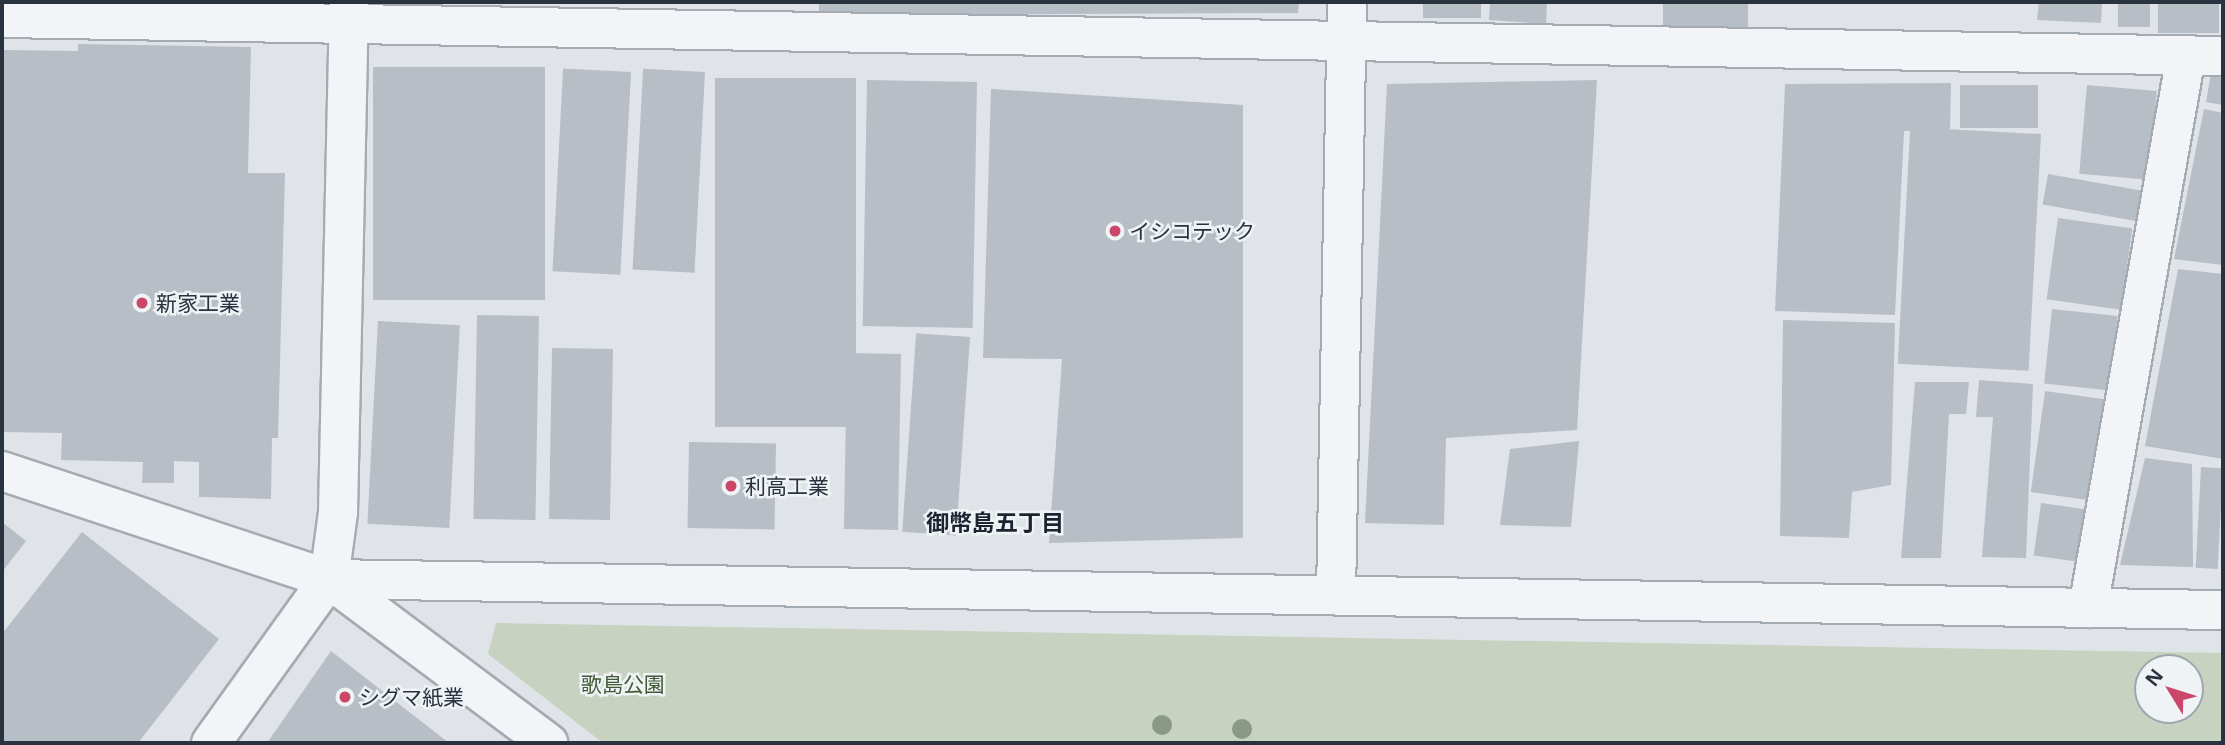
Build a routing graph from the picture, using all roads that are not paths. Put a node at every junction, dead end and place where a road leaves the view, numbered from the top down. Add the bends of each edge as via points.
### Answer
1 (1347, 2) edge
2 (349, 13) edge
3 (2, 18) edge
4 (1346, 40) junction
5 (2186, 56) junction
6 (2223, 56) edge
7 (2, 471) edge
8 (329, 579) junction
9 (1336, 595) junction
10 (2088, 608) junction
11 (2223, 610) edge
12 (211, 743) edge
13 (548, 743) edge

1 - 4 street
2 - 3 street
2 - 4 street
2 - 8 street via 338,512
4 - 5 street
4 - 9 street
5 - 6 street
5 - 10 street
7 - 8 street
8 - 9 street
8 - 12 street
8 - 13 street
9 - 10 street
10 - 11 street

